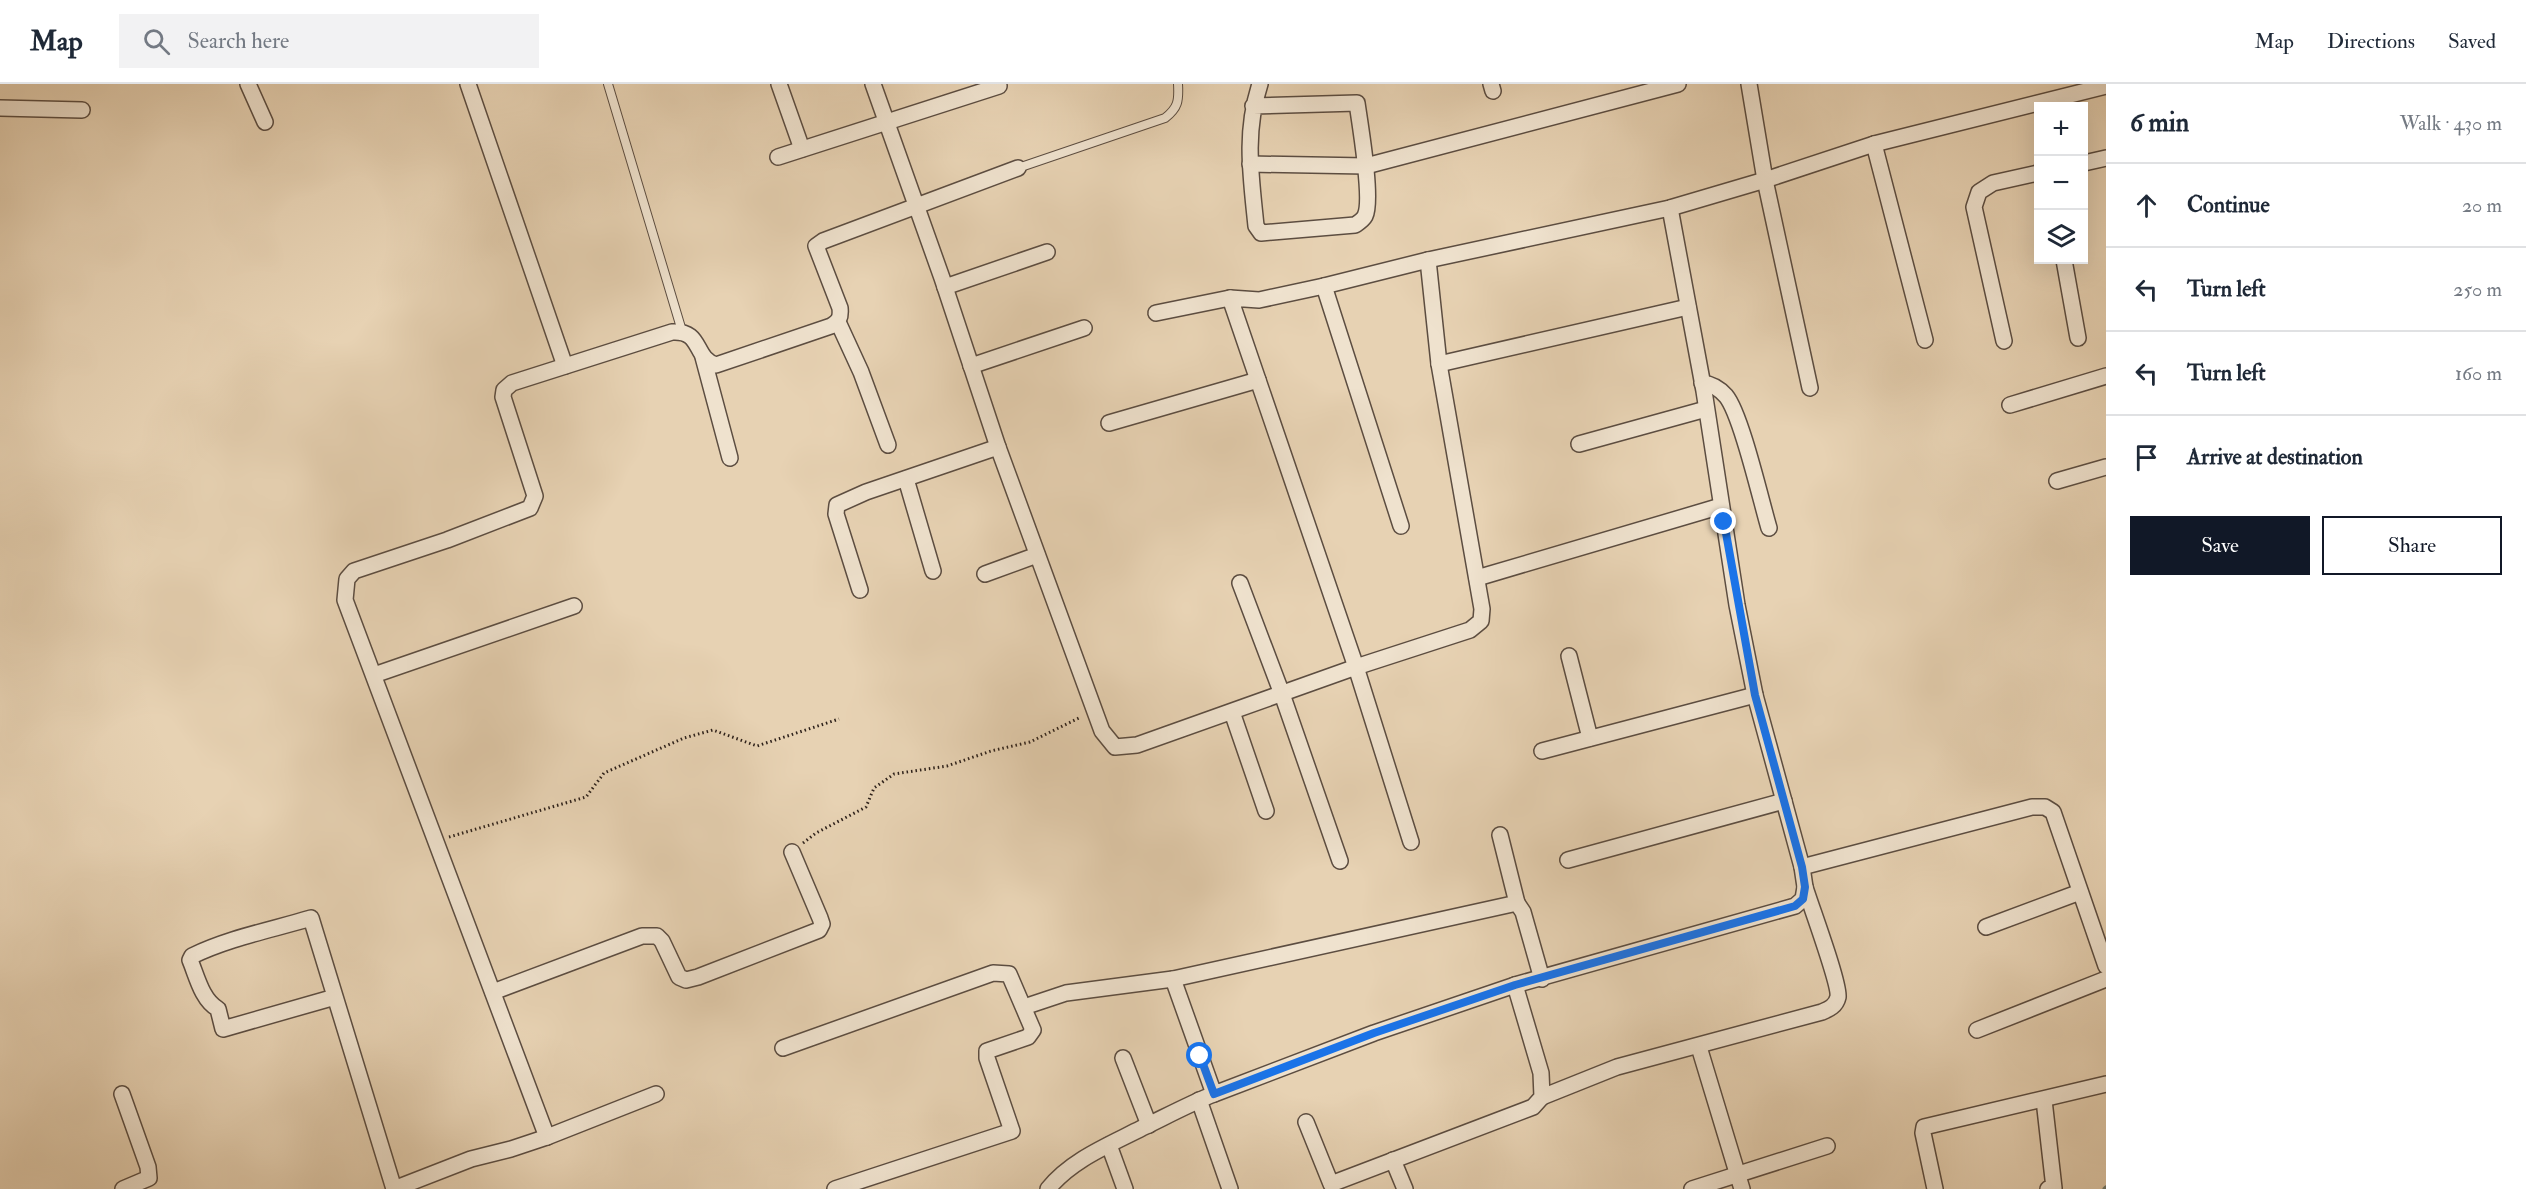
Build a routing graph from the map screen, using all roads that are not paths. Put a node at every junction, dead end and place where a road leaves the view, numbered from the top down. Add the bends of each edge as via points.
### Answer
1 (248, 84) edge
2 (468, 84) edge
3 (608, 84) edge
4 (779, 84) edge
5 (873, 84) edge
6 (1178, 84) edge
7 (1260, 84) edge
8 (1678, 84) edge
9 (1749, 84) edge
10 (999, 86) dead end
11 (2106, 86) edge
12 (1253, 106) junction
13 (0, 108) edge
14 (82, 110) dead end
15 (886, 121) junction
16 (265, 122) dead end
17 (1874, 144) junction
18 (802, 149) junction
19 (778, 157) dead end
20 (2106, 158) edge
21 (2088, 162) edge
22 (1250, 164) junction
23 (1366, 166) junction
24 (1018, 168) joint
25 (2034, 174) edge
26 (1765, 180) junction
27 (916, 206) junction
28 (1670, 208) junction
29 (1047, 252) dead end
30 (1428, 260) junction
31 (2065, 264) edge
32 (1324, 286) junction
33 (945, 287) junction
34 (1230, 298) junction
35 (1688, 307) junction
36 (1156, 313) dead end
37 (838, 322) junction
38 (1084, 328) dead end
39 (682, 331) junction
40 (2078, 338) dead end
41 (1925, 340) dead end
42 (2004, 341) dead end
43 (703, 357) junction
44 (1439, 364) junction
45 (565, 366) junction
46 (971, 366) junction
47 (2106, 376) edge
48 (1258, 380) junction
49 (1702, 383) junction
50 (1810, 388) dead end
51 (2010, 405) dead end
52 (1706, 409) junction
53 (1109, 423) dead end
54 (1579, 444) dead end
55 (888, 445) dead end
56 (998, 447) junction
57 (730, 458) dead end
58 (2106, 467) edge
59 (906, 479) junction
60 (2057, 481) dead end
61 (1721, 506) junction
62 (1401, 526) dead end
63 (1769, 528) dead end
64 (1037, 555) junction
65 (933, 570) dead end
66 (984, 574) dead end
67 (1477, 578) junction
68 (1240, 583) dead end
69 (860, 590) dead end
70 (574, 606) dead end
71 (1569, 656) dead end
72 (1356, 668) junction
73 (374, 675) junction
74 (1282, 694) junction
75 (1755, 695) junction
76 (1232, 712) junction
77 (1590, 738) junction
78 (1542, 752) dead end
79 (1784, 801) junction
80 (1266, 811) dead end
81 (1500, 835) dead end
82 (1411, 842) dead end
83 (792, 852) road end
84 (1568, 860) dead end
85 (1341, 861) dead end
86 (1802, 867) junction
87 (1805, 887) junction
88 (2080, 892) junction
89 (1517, 903) junction
90 (1986, 927) dead end
91 (2106, 966) edge
92 (1173, 979) junction
93 (1542, 979) junction
94 (2106, 979) edge
95 (1515, 985) junction
96 (493, 992) junction
97 (334, 997) junction
98 (1024, 1008) junction
99 (1977, 1030) dead end
100 (1699, 1047) junction
101 (783, 1048) dead end
102 (1123, 1058) dead end
103 (2106, 1084) edge
104 (122, 1094) dead end
105 (656, 1094) dead end
106 (1206, 1097) junction
107 (1542, 1097) junction
108 (2044, 1100) junction
109 (1306, 1122) dead end
110 (1149, 1125) junction
111 (547, 1137) junction
112 (1109, 1145) junction
113 (1827, 1146) dead end
114 (1393, 1160) junction
115 (1738, 1174) junction
116 (123, 1189) edge
117 (394, 1189) edge
118 (835, 1189) edge
119 (1048, 1189) edge
120 (1125, 1189) edge
121 (1230, 1189) edge
122 (1405, 1189) edge
123 (1692, 1189) edge
124 (1742, 1189) edge
125 (1935, 1189) edge
126 (2052, 1189) edge

1 - 16 street
2 - 45 street
3 - 39 lane
4 - 18 street
5 - 15 street
6 - 24 lane via 1176,110 1165,118
7 - 12 street
8 - 23 street
9 - 26 street
10 - 15 street
11 - 17 street
12 - 22 street
12 - 23 street via 1357,103
13 - 14 street
15 - 18 street
15 - 27 street
17 - 26 street
17 - 41 street
18 - 19 street
20 - 21 street
22 - 23 street
22 - 23 street via 1256,226 1261,233 1354,225 1365,215
24 - 27 street
25 - 42 street via 1994,183 1979,192 1974,207
26 - 28 street
26 - 50 street
27 - 33 street
27 - 37 street via 816,246 840,308
28 - 30 street
28 - 35 street
29 - 33 street
30 - 32 street
30 - 44 street
31 - 40 street
32 - 34 street via 1259,300
32 - 62 street
33 - 46 street
34 - 36 street
34 - 48 street
35 - 44 street
35 - 49 street
37 - 43 street via 724,364 709,363
37 - 55 street
38 - 46 street
39 - 43 street via 692,336
39 - 45 street
43 - 57 street
44 - 67 street
45 - 73 street via 512,383 504,390 535,496 530,508 354,571 347,579 345,600
46 - 56 street
47 - 51 street
48 - 53 street
48 - 72 street
49 - 52 street
49 - 63 street via 1718,388 1737,417
52 - 54 street
52 - 61 street
56 - 59 street
56 - 64 street
58 - 60 street
59 - 65 street
59 - 69 street via 842,501 835,508
61 - 67 street
61 - 75 street
64 - 66 street
64 - 76 street via 1102,731 1115,747 1137,745
67 - 72 street via 1482,615 1470,630
68 - 74 street
70 - 73 street
71 - 77 street
72 - 74 street
72 - 82 street
73 - 96 street
74 - 76 street
74 - 85 street
75 - 77 street
75 - 79 street
76 - 80 street
77 - 78 street
79 - 84 street
79 - 86 street
81 - 89 street
83 - 96 street via 820,918 819,930 686,980 679,977 657,936 642,936
86 - 87 street
86 - 88 street via 2032,807 2045,807 2053,812
87 - 93 street via 1803,899 1795,906
87 - 100 street via 1839,995 1833,1007
88 - 90 street
88 - 91 street
89 - 92 street
89 - 93 street
92 - 98 street via 1066,993
92 - 106 street
93 - 95 street
94 - 99 street
95 - 106 street
95 - 107 street via 1541,1073
96 - 111 street
97 - 97 street via 310,918 231,941 190,960 206,997 218,1009 223,1029
97 - 117 street
98 - 101 street via 1009,974 993,973
98 - 118 street via 1033,1030 1028,1036 987,1051 1012,1131
100 - 107 street via 1617,1067
100 - 115 street
102 - 110 street
103 - 108 street
104 - 116 street via 148,1167 148,1178
105 - 111 street
106 - 110 street
106 - 121 street
107 - 114 street via 1533,1107
108 - 125 street via 1924,1127
108 - 126 street
109 - 114 street via 1331,1184
110 - 112 street
111 - 117 street via 471,1158
112 - 119 street via 1073,1165
112 - 120 street
113 - 115 street
114 - 122 street
115 - 123 street
115 - 124 street

